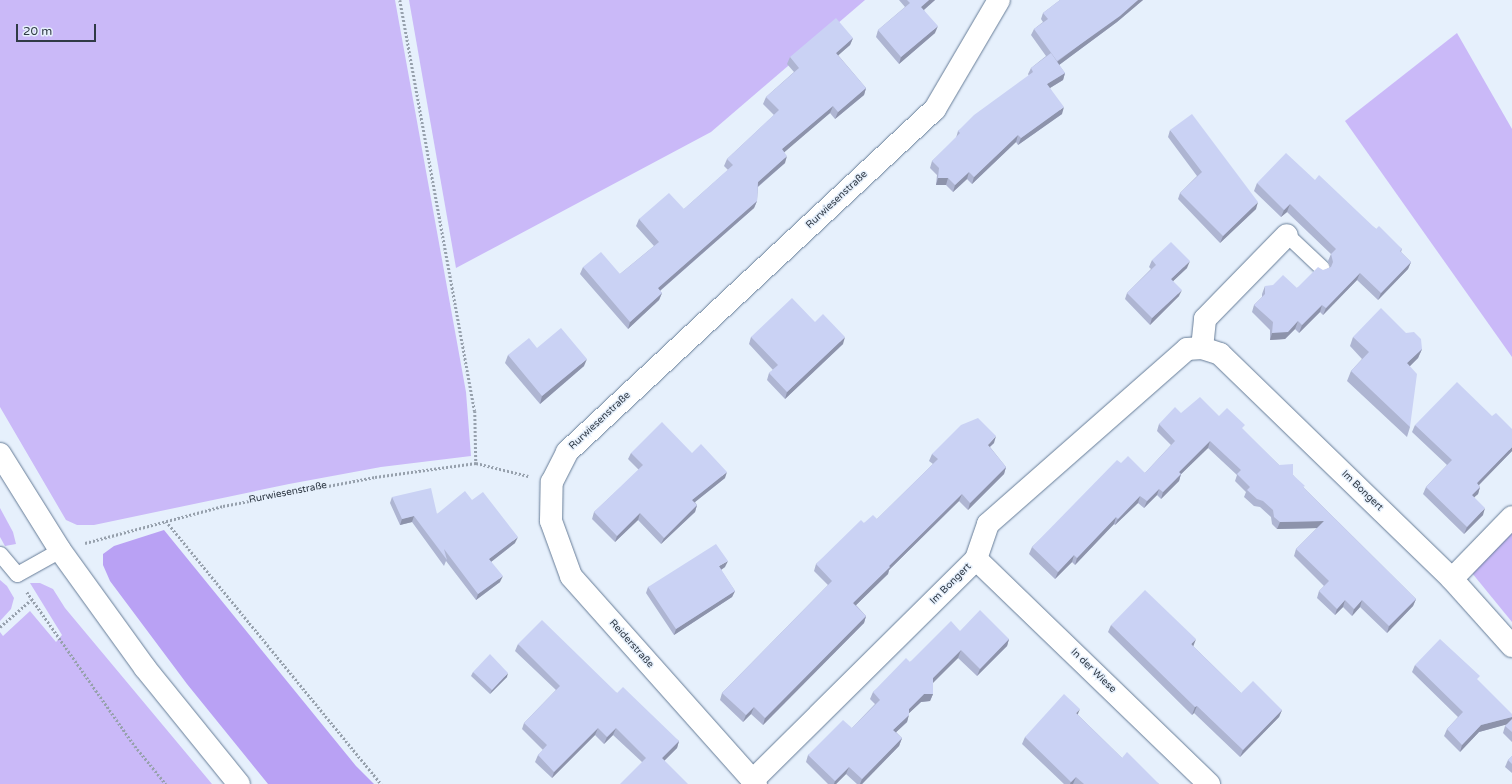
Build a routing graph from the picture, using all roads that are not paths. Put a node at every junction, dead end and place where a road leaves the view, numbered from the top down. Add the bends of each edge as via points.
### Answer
1 (999, 0) edge
2 (1287, 235) joint
3 (1322, 268) edge
4 (1202, 348) junction
5 (0, 454) edge
6 (552, 482) joint
7 (1512, 517) edge
8 (60, 550) junction
9 (0, 554) edge
10 (976, 559) junction
11 (1452, 579) junction
12 (1512, 646) edge
13 (754, 782) edge
14 (239, 784) edge
15 (1209, 784) edge

1 - 6 street, Rurwiesenstraße via 935,108 567,452
2 - 3 lane
2 - 4 street via 1205,319
4 - 10 street, Im Bongert via 1187,349 988,524
4 - 11 street, Im Bongert via 1220,354
5 - 8 street
6 - 13 street, Reiderstraße via 552,521 571,576
7 - 11 street
8 - 9 lane via 17,574
8 - 14 street via 145,668
10 - 13 street, Im Bongert
10 - 15 street, In der Wiese
11 - 12 street, Im Bongert

